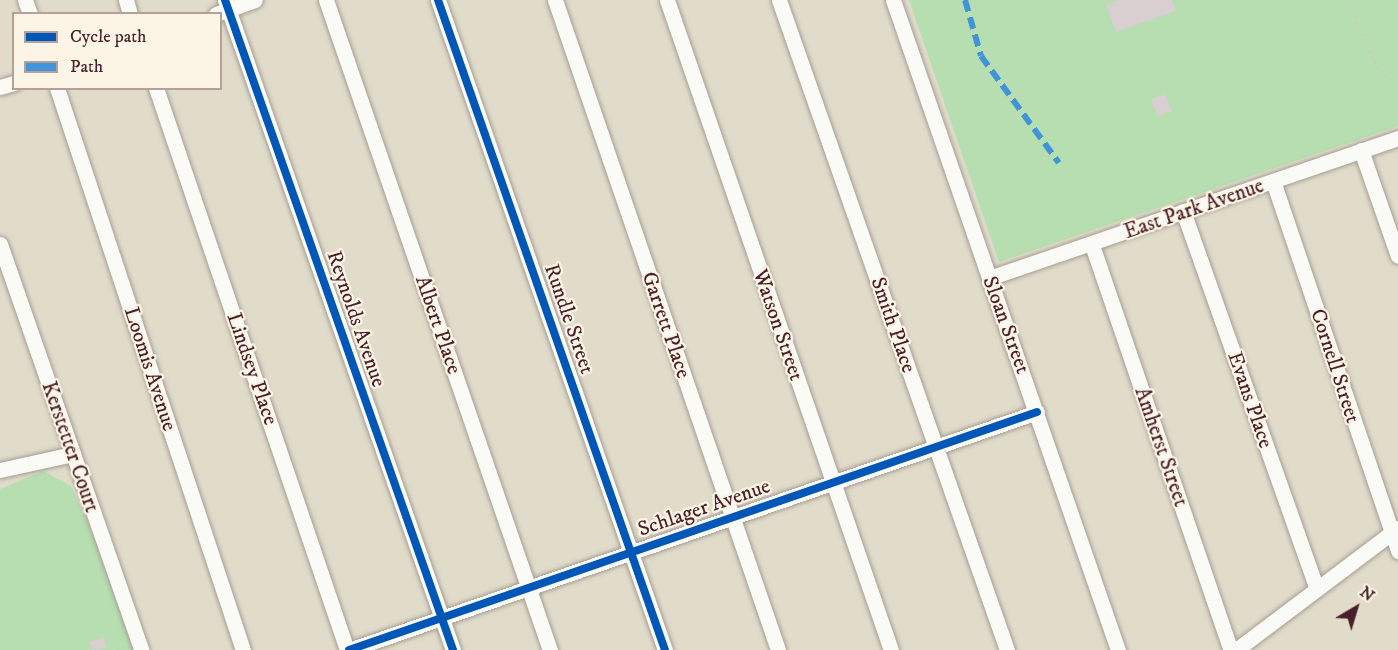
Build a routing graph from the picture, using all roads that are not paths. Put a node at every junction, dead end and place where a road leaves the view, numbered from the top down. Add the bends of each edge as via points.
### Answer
1 (255, 0) edge
2 (326, 0) edge
3 (438, 0) edge
4 (555, 0) edge
5 (667, 0) edge
6 (779, 0) edge
7 (893, 0) edge
8 (223, 8) edge
9 (58, 90) edge
10 (157, 90) edge
11 (1398, 138) edge
12 (1361, 150) junction
13 (1273, 181) junction
14 (1183, 212) junction
15 (0, 244) edge
16 (1092, 245) junction
17 (1398, 256) edge
18 (989, 278) junction
19 (1037, 412) junction
20 (936, 447) junction
21 (73, 454) junction
22 (0, 470) edge
23 (833, 484) junction
24 (732, 517) junction
25 (1395, 531) edge
26 (1398, 551) edge
27 (632, 552) junction
28 (1317, 589) junction
29 (529, 590) junction
30 (441, 616) junction
31 (141, 650) edge
32 (243, 650) edge
33 (348, 650) edge
34 (453, 650) edge
35 (550, 650) edge
36 (665, 650) edge
37 (778, 650) edge
38 (891, 650) edge
39 (1007, 650) edge
40 (1118, 650) edge
41 (1233, 650) edge

1 - 8 street
2 - 29 street, Albert Place
3 - 27 street, Rundle Street
4 - 24 street, Garrett Place
5 - 23 street, Watson Street
6 - 20 street, Smith Place
7 - 18 street, Sloan Street
8 - 30 street, Reynolds Avenue
9 - 32 street, Loomis Avenue
10 - 33 street, Lindsey Place
11 - 12 street, East Park Avenue
12 - 13 street, East Park Avenue
12 - 17 street
13 - 14 street, East Park Avenue
13 - 25 street, Cornell Street
14 - 16 street, East Park Avenue
14 - 28 street, Evans Place
15 - 21 street, Kerstetter Court
16 - 18 street, East Park Avenue
16 - 41 street, Amherst Street
18 - 19 street, Sloan Street
19 - 20 street, Schlager Avenue
19 - 40 street, Sloan Street
20 - 23 street, Schlager Avenue
20 - 39 street, Smith Place
21 - 22 street
21 - 31 street, Kerstetter Court
23 - 24 street, Schlager Avenue
23 - 38 street, Watson Street
24 - 27 street, Schlager Avenue
24 - 37 street, Garrett Place
25 - 26 street, Cornell Street
25 - 28 street
27 - 29 street, Schlager Avenue
27 - 36 street, Rundle Street
28 - 41 street
29 - 30 street, Schlager Avenue
29 - 35 street, Albert Place
30 - 33 street, Schlager Avenue
30 - 34 street, Reynolds Avenue

